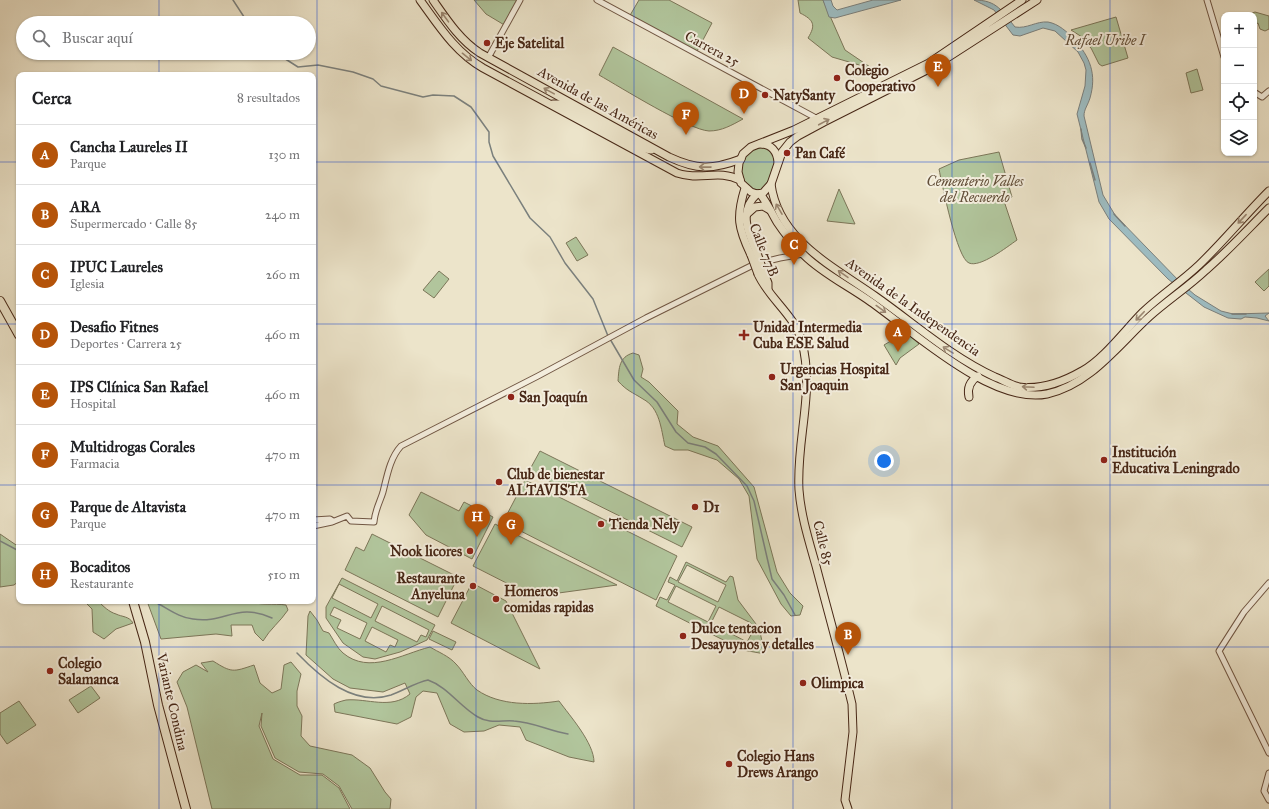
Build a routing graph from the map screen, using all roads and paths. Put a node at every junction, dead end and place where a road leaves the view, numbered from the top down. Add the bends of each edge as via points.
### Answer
1 (420, 0) edge
2 (433, 0) edge
3 (520, 0) edge
4 (597, 0) edge
5 (1022, 0) edge
6 (1037, 0) edge
7 (1207, 0) edge
8 (1012, 11) junction
9 (993, 24) junction
10 (1221, 48) edge
11 (488, 58) junction
12 (1269, 90) edge
13 (1257, 94) edge
14 (549, 104) junction
15 (816, 118) junction
16 (757, 144) junction
17 (661, 153) junction
18 (740, 159) junction
19 (778, 162) junction
20 (740, 180) junction
21 (770, 184) junction
22 (745, 188) junction
23 (1269, 191) edge
24 (759, 194) junction
25 (1269, 208) edge
26 (770, 210) junction
27 (746, 215) junction
28 (1234, 242) junction
29 (1240, 248) dead end
30 (754, 254) junction
31 (803, 254) junction
32 (768, 289) joint
33 (0, 300) edge
34 (16, 329) edge
35 (978, 376) junction
36 (969, 397) dead end
37 (316, 520) edge
38 (333, 521) junction
39 (316, 525) edge
40 (1269, 583) edge
41 (134, 604) edge
42 (1269, 753) edge
43 (1269, 773) edge
44 (1269, 800) edge
45 (186, 809) edge
46 (848, 809) edge

1 -> 14 main road, Avenida de las Américas via 462,54
11 -> 2 main road, Avenida de las Américas via 469,46
3 - 11 street
4 - 15 street, Carrera 25
5 - 8 main road, Avenida de las Américas
6 - 8 main road, Avenida de las Américas
7 - 10 street
8 - 9 main road, Avenida de las Américas
9 - 15 main road, Avenida de las Américas via 929,63
19 -> 9 main road, Avenida de las Américas via 786,147 798,136 933,68
17 -> 11 main road, Avenida de las Américas
12 - 13 street via 1262,97
14 - 17 main road via 560,104 641,148
14 - 20 main road, Avenida de las Américas via 677,173 687,176 724,174
15 - 16 main road, Avenida de las Américas via 794,130
16 - 18 main road, Avenida de las Américas via 747,150
16 - 19 main road via 772,148 776,152
18 -> 17 main road, Avenida de las Américas via 722,165 698,167
18 - 20 main road
19 - 21 main road
20 - 22 main road
23 -> 21 main road, Avenida de la Independencia via 1198,266 1168,289 1084,370 1046,386 1019,387 981,370 946,350 809,250 792,232 776,207
21 - 24 main road
22 - 24 main road
22 - 30 main road, Calle 77B via 739,208 739,226
24 - 26 main road, Avenida de la Independencia
24 - 27 main road, Calle 77B via 750,202
25 - 28 main road, Avenida de la Independencia
26 - 27 main road via 763,206 755,207
26 - 31 main road, Avenida de la Independencia
27 - 30 main road, Calle 77B
28 - 29 main road
28 - 35 main road, Avenida de la Independencia via 1205,272 1174,296 1102,364 1070,386 1048,394 1020,395
30 - 32 main road, Calle 77B, bridge via 763,286
31 -> 35 main road, Avenida de la Independencia via 885,311 924,343
31 - 38 street via 755,264 401,446 392,460 377,504 374,522 351,521 347,516
32 - 46 main road, Calle 85 via 798,332 806,366 808,390 800,455 799,489 805,524 852,704 853,732 845,800
33 - 34 highway
35 - 36 main road via 970,383
37 - 38 street via 330,518
38 - 39 street
40 - 42 street via 1259,593 1219,651
41 - 45 highway, Variante Condina
43 - 44 street via 1264,791

